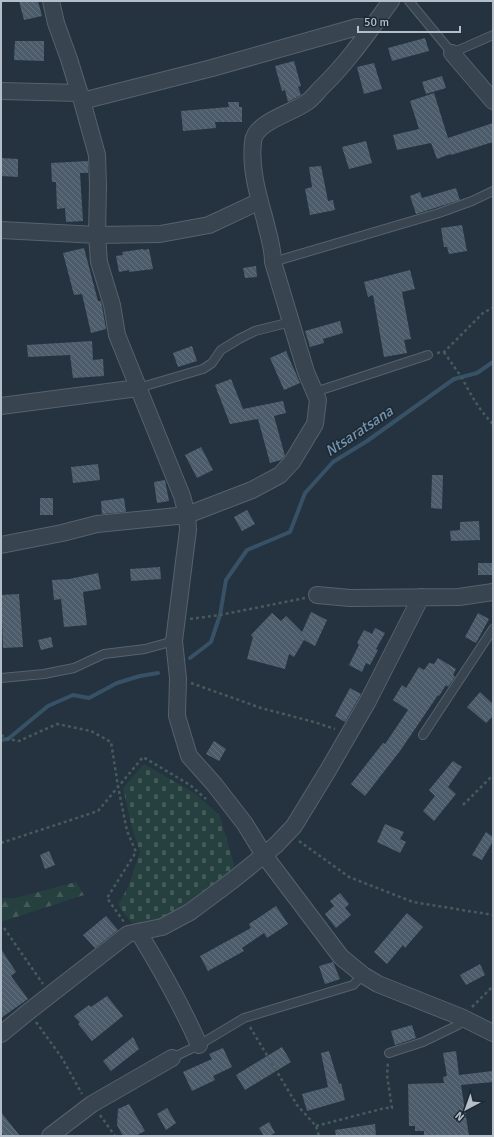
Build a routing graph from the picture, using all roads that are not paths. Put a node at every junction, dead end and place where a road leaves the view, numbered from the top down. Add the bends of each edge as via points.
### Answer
1 (51, 1) edge
2 (391, 1) edge
3 (409, 1) edge
4 (370, 28) junction
5 (493, 35) edge
6 (452, 53) junction
7 (1, 91) edge
8 (81, 97) junction
9 (493, 101) edge
10 (493, 191) edge
11 (260, 201) junction
12 (1, 230) edge
13 (97, 236) junction
14 (273, 262) junction
15 (291, 322) junction
16 (428, 355) road end
17 (138, 388) junction
18 (315, 392) junction
19 (1, 406) edge
20 (187, 515) junction
21 (1, 545) edge
22 (493, 592) edge
23 (317, 595) road end
24 (421, 596) junction
25 (493, 629) edge
26 (174, 642) junction
27 (1, 678) edge
28 (423, 735) dead end
29 (264, 855) junction
30 (136, 933) junction
31 (363, 975) junction
32 (462, 1017) junction
33 (493, 1033) edge
34 (1, 1034) edge
35 (199, 1045) junction
36 (388, 1053) road end
37 (172, 1058) joint
38 (50, 1136) edge

1 - 8 street
2 - 4 street
3 - 6 lane
4 - 8 street via 357,27 212,68
4 - 11 street via 351,55 308,101 277,117 256,132 252,141 253,163
5 - 6 lane
6 - 9 street
7 - 8 street
8 - 13 street via 97,154
10 - 14 lane via 439,213
11 - 13 street via 209,225 160,234
11 - 14 street
12 - 13 street
13 - 17 street via 99,262 112,305 117,335
14 - 15 street
15 - 17 lane via 255,330 221,350 204,369
15 - 18 street via 306,372
16 - 18 lane
17 - 19 street
17 - 20 street via 172,468
18 - 20 street via 318,400 315,424 292,462 280,475 252,490
20 - 21 street via 97,524
20 - 26 street via 188,530
22 - 24 street via 459,597
23 - 24 street via 350,598
24 - 29 street via 368,701 306,809 294,826
25 - 28 lane
26 - 27 lane via 104,654 74,668
26 - 29 street via 178,678 176,716 189,756 245,824
29 - 30 street via 190,912 162,927
29 - 31 street via 341,957
30 - 34 street via 128,934
30 - 35 street via 160,968
31 - 32 street via 378,984
31 - 35 lane via 354,985 244,1018
32 - 33 street
32 - 36 lane via 458,1025 422,1042
35 - 37 lane
37 - 38 street via 90,1105

